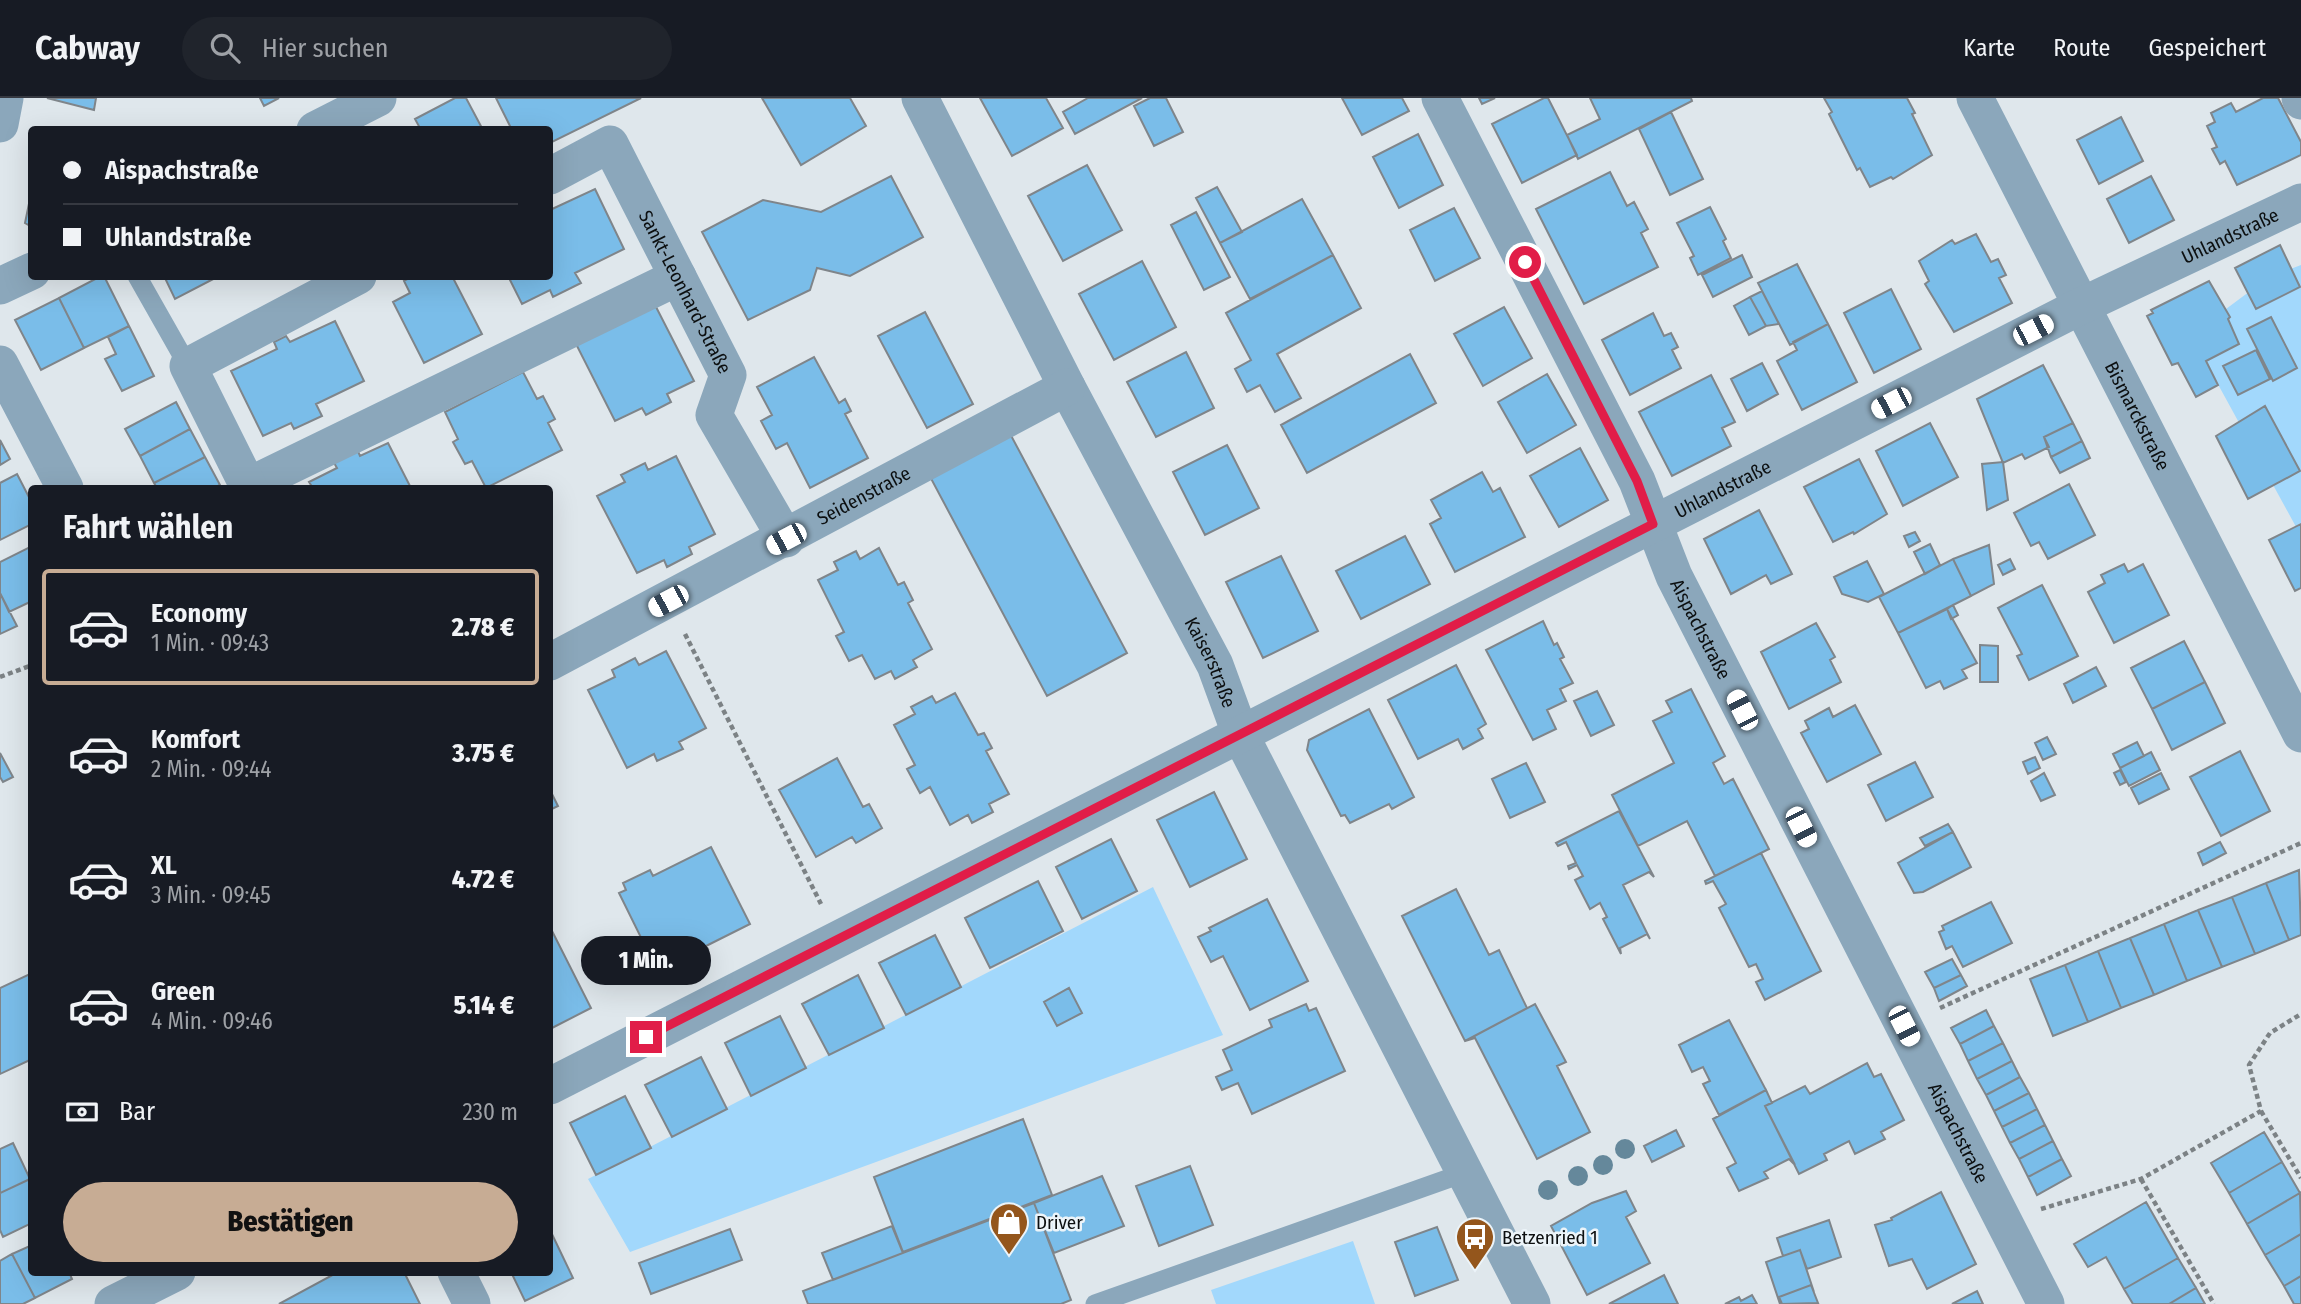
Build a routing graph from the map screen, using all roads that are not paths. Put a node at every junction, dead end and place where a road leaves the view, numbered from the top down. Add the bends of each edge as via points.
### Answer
1 (5, 98) edge
2 (378, 98) edge
3 (920, 98) edge
4 (1440, 98) edge
5 (1975, 98) edge
6 (0, 124) edge
7 (323, 126) edge
8 (553, 174) edge
9 (2301, 202) edge
10 (28, 273) edge
11 (678, 277) junction
12 (139, 280) edge
13 (350, 280) edge
14 (0, 286) edge
15 (2081, 306) junction
16 (0, 364) edge
17 (188, 366) junction
18 (1067, 387) junction
19 (63, 485) edge
20 (248, 485) edge
21 (253, 485) edge
22 (1653, 524) junction
23 (786, 539) junction
24 (553, 660) edge
25 (2301, 734) edge
26 (1241, 736) junction
27 (553, 1084) edge
28 (1467, 1172) junction
29 (169, 1276) edge
30 (458, 1276) edge
31 (113, 1304) edge
32 (472, 1304) edge
33 (1095, 1304) edge
34 (1532, 1304) edge
35 (2046, 1304) edge

1 - 6 street
2 - 7 street
3 - 18 street, Kaiserstraße
4 - 22 street, Aispachstraße via 1637,481
5 - 15 street, Bismarckstraße
8 - 11 street, Sankt-Leonhard-Straße via 610,144
9 - 15 street, Uhlandstraße
10 - 14 street
11 - 21 street
11 - 23 street, Sankt-Leonhard-Straße via 728,375 714,415
12 - 17 lane
13 - 17 street
15 - 22 street, Uhlandstraße
15 - 25 street, Bismarckstraße
16 - 19 street
17 - 20 street
18 - 23 street, Seidenstraße
18 - 26 street, Kaiserstraße via 1215,665
22 - 26 street, Uhlandstraße
22 - 35 street, Aispachstraße via 1674,576
23 - 24 street, Seidenstraße
26 - 27 street, Uhlandstraße
26 - 28 street, Kaiserstraße
28 - 33 lane
28 - 34 street, Kaiserstraße
29 - 31 street
30 - 32 street

